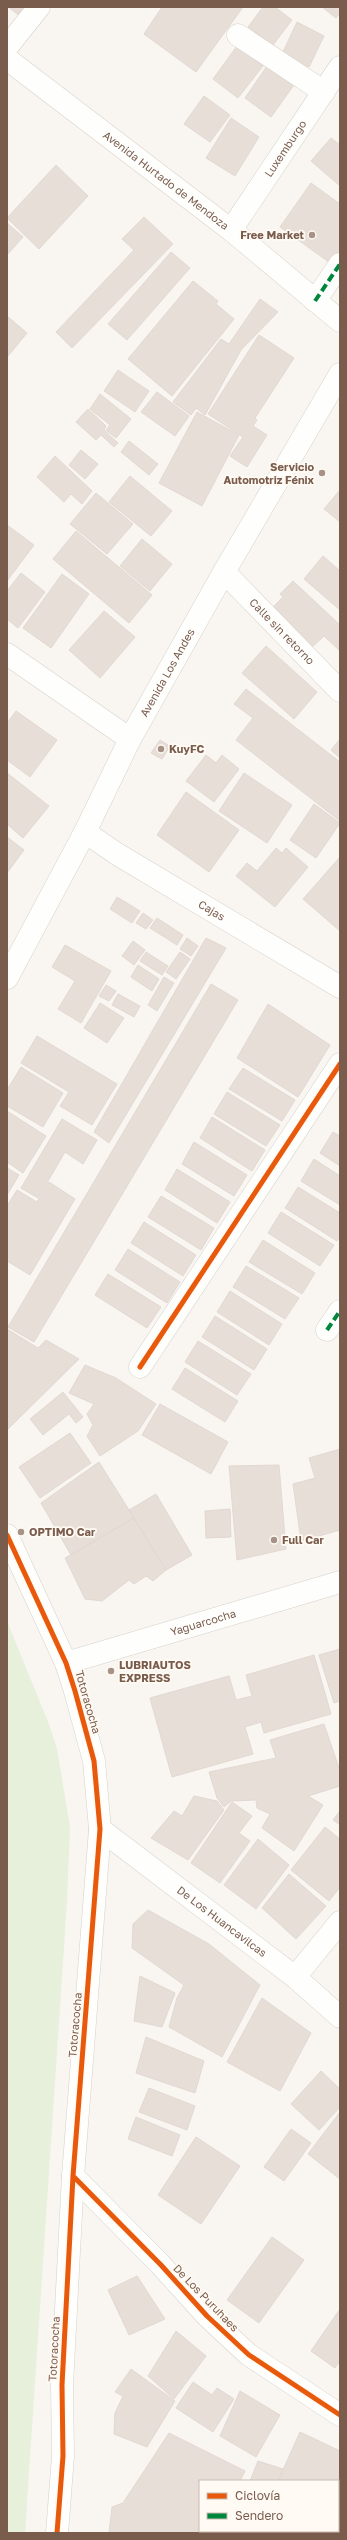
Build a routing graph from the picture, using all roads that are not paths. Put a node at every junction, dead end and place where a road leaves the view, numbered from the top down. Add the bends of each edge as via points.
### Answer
1 (39, 7) edge
2 (238, 35) dead end
3 (7, 47) edge
4 (7, 59) edge
5 (340, 67) edge
6 (324, 92) junction
7 (231, 230) junction
8 (340, 264) edge
9 (315, 301) junction
10 (340, 321) edge
11 (340, 374) edge
12 (224, 572) junction
13 (7, 654) edge
14 (340, 691) edge
15 (130, 739) junction
16 (84, 832) junction
17 (7, 978) edge
18 (340, 987) edge
19 (340, 1064) edge
20 (340, 1311) edge
21 (327, 1330) dead end
22 (140, 1368) dead end
23 (7, 1535) edge
24 (340, 1582) edge
25 (66, 1663) junction
26 (100, 1829) junction
27 (340, 1922) edge
28 (295, 1977) junction
29 (340, 2017) edge
30 (73, 2176) junction
31 (340, 2415) edge
32 (57, 2533) edge

1 - 3 street
2 - 6 street
4 - 7 street, Avenida Hurtado de Mendoza
5 - 6 street, Luxemburgo
6 - 7 street, Luxemburgo
7 - 9 street, Avenida Hurtado de Mendoza
8 - 9 street
9 - 10 street, Avenida Hurtado de Mendoza
11 - 12 street, Avenida Los Andes
12 - 14 street, Calle sin retorno
12 - 15 street, Avenida Los Andes
13 - 15 street
15 - 16 street, Avenida Los Andes
16 - 17 street, Avenida Los Andes
16 - 18 street, Cajas via 116,854
19 - 22 street
20 - 21 street
23 - 25 street, Totoracocha
24 - 25 street, Yaguarcocha
25 - 26 street, Totoracocha via 94,1761
26 - 28 street, De Los Huancavilcas
26 - 30 street, Totoracocha
27 - 28 street
28 - 29 street, De Los Huancavilcas
30 - 31 street, De Los Puruhaes via 248,2356
30 - 32 street, Totoracocha via 62,2386 63,2456

